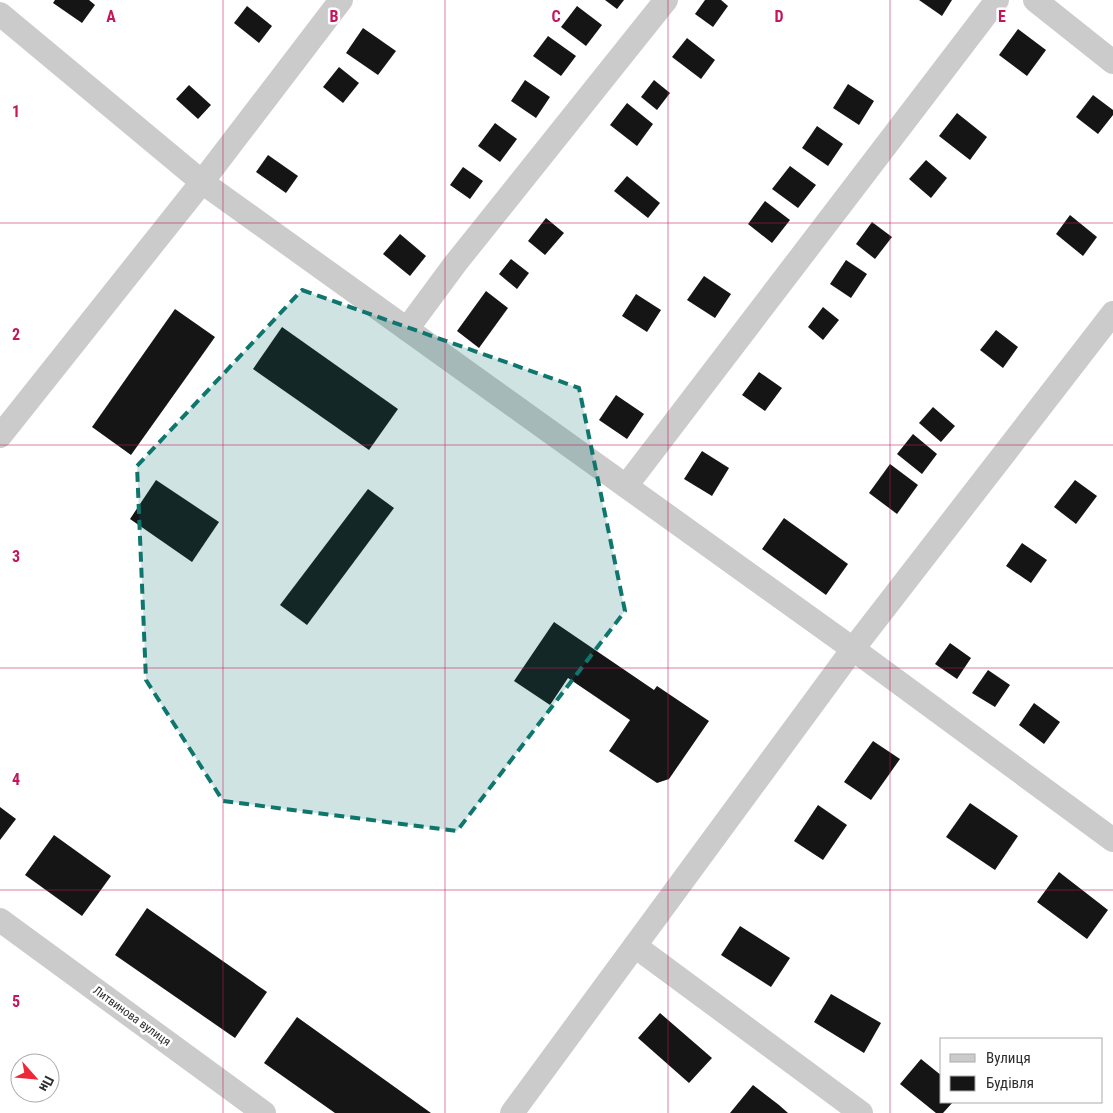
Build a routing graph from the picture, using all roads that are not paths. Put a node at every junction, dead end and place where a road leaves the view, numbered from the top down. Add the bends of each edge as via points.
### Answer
1 (6, 0) edge
2 (341, 0) edge
3 (666, 0) edge
4 (997, 0) edge
5 (1035, 0) edge
6 (0, 7) edge
7 (0, 14) edge
8 (1113, 62) edge
9 (202, 182) junction
10 (1113, 313) edge
11 (407, 329) junction
12 (0, 436) edge
13 (626, 486) junction
14 (853, 649) junction
15 (1109, 828) edge
16 (0, 920) edge
17 (635, 946) junction
18 (264, 1113) edge
19 (512, 1113) edge
20 (861, 1113) edge

1 - 6 street
2 - 9 street
3 - 11 street
4 - 13 street
5 - 8 street
7 - 9 street
9 - 11 street
9 - 12 street
10 - 14 street
11 - 13 street
13 - 14 street
14 - 15 street
14 - 17 street
16 - 18 street, Литвинова вулиця
17 - 19 street
17 - 20 street

